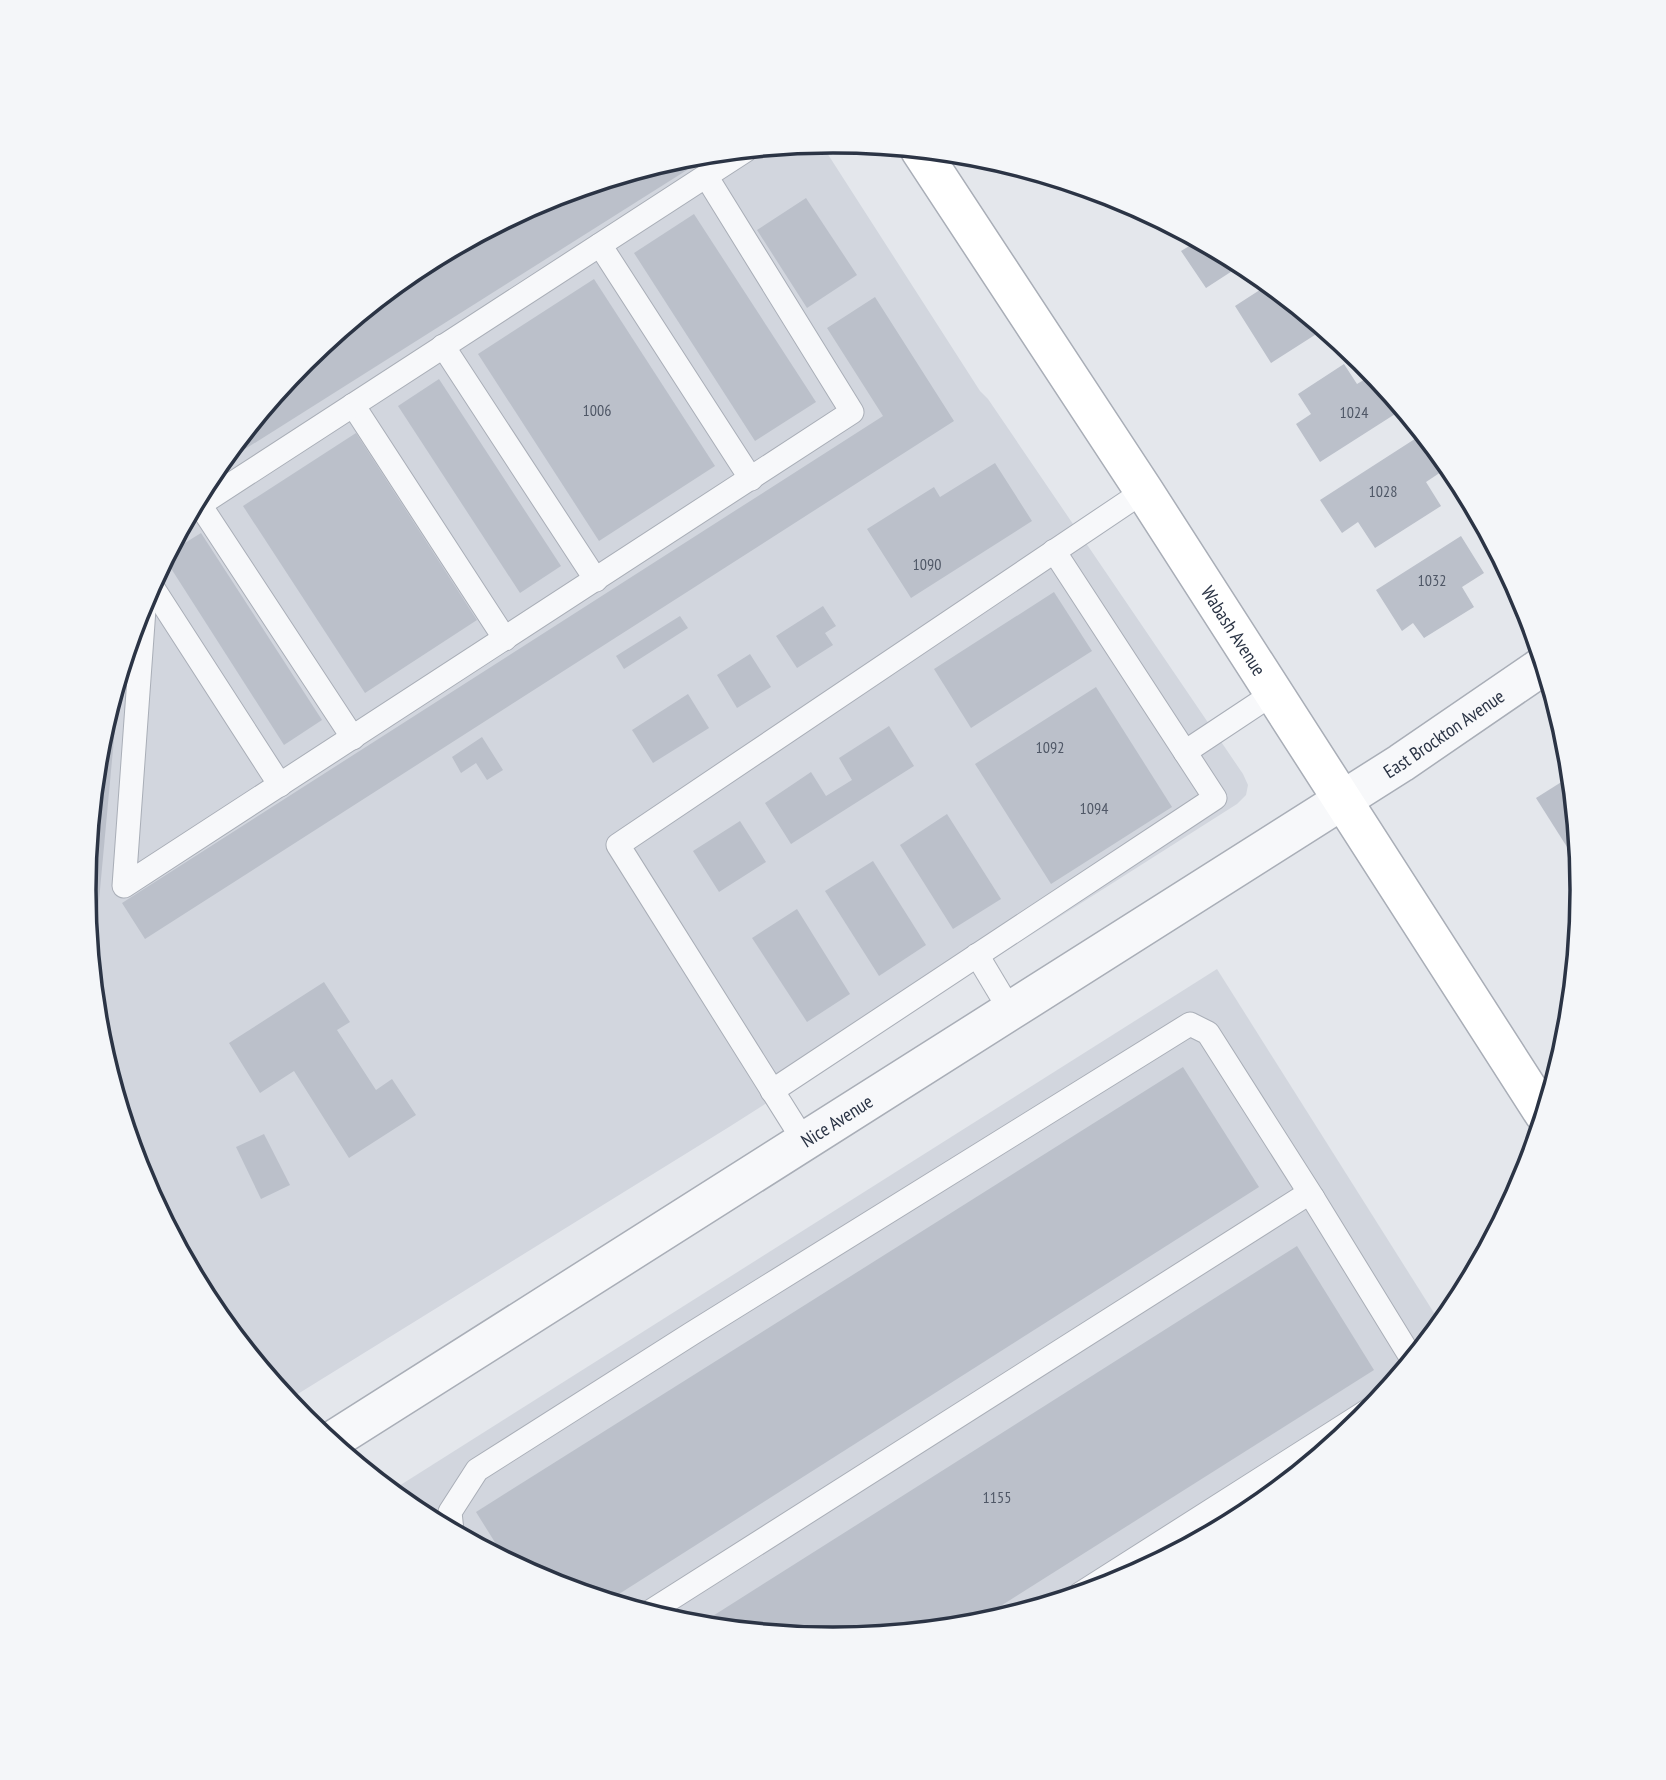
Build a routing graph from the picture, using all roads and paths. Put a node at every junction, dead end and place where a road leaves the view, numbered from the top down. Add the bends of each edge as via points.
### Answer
1 (926, 160) edge
2 (729, 161) edge
3 (706, 176) junction
4 (600, 245) junction
5 (443, 346) junction
6 (353, 405) junction
7 (751, 479) junction
8 (1144, 491) junction
9 (209, 499) edge
10 (200, 515) edge
11 (1054, 551) junction
12 (596, 580) junction
13 (157, 596) edge
14 (142, 634) edge
15 (505, 639) junction
16 (1536, 670) edge
17 (1274, 693) junction
18 (353, 738) junction
19 (1185, 752) junction
20 (280, 785) junction
21 (1342, 800) junction
22 (977, 956) junction
23 (1010, 1010) junction
24 (772, 1091) junction
25 (1538, 1104) edge
26 (804, 1142) junction
27 (1313, 1198) junction
28 (1407, 1352) edge
29 (338, 1436) edge
30 (1326, 1437) edge
31 (451, 1519) edge
32 (1119, 1569) edge
33 (659, 1606) edge

1 - 8 street, Wabash Avenue
2 - 3 lane
3 - 4 lane
3 - 7 lane via 852,412
4 - 5 lane
4 - 7 lane
5 - 6 lane
5 - 12 lane
6 - 9 lane
6 - 15 lane
7 - 12 lane
8 - 11 lane
8 - 17 street, Wabash Avenue
10 - 18 lane
11 - 19 lane
11 - 24 lane via 618,845
12 - 15 lane
13 - 20 lane
14 - 20 lane via 124,886
15 - 18 lane
16 - 21 street, East Brockton Avenue
17 - 19 lane
17 - 21 street, Wabash Avenue
18 - 20 lane
19 - 22 lane via 1214,798
21 - 23 street, Nice Avenue
21 - 25 street, Wabash Avenue
22 - 23 lane
22 - 24 lane
23 - 26 street, Nice Avenue
24 - 26 lane
26 - 29 street, Nice Avenue
27 - 28 lane
27 - 31 lane via 1208,1033 1190,1024 477,1470 450,1511
27 - 33 lane via 1306,1195
30 - 32 lane

